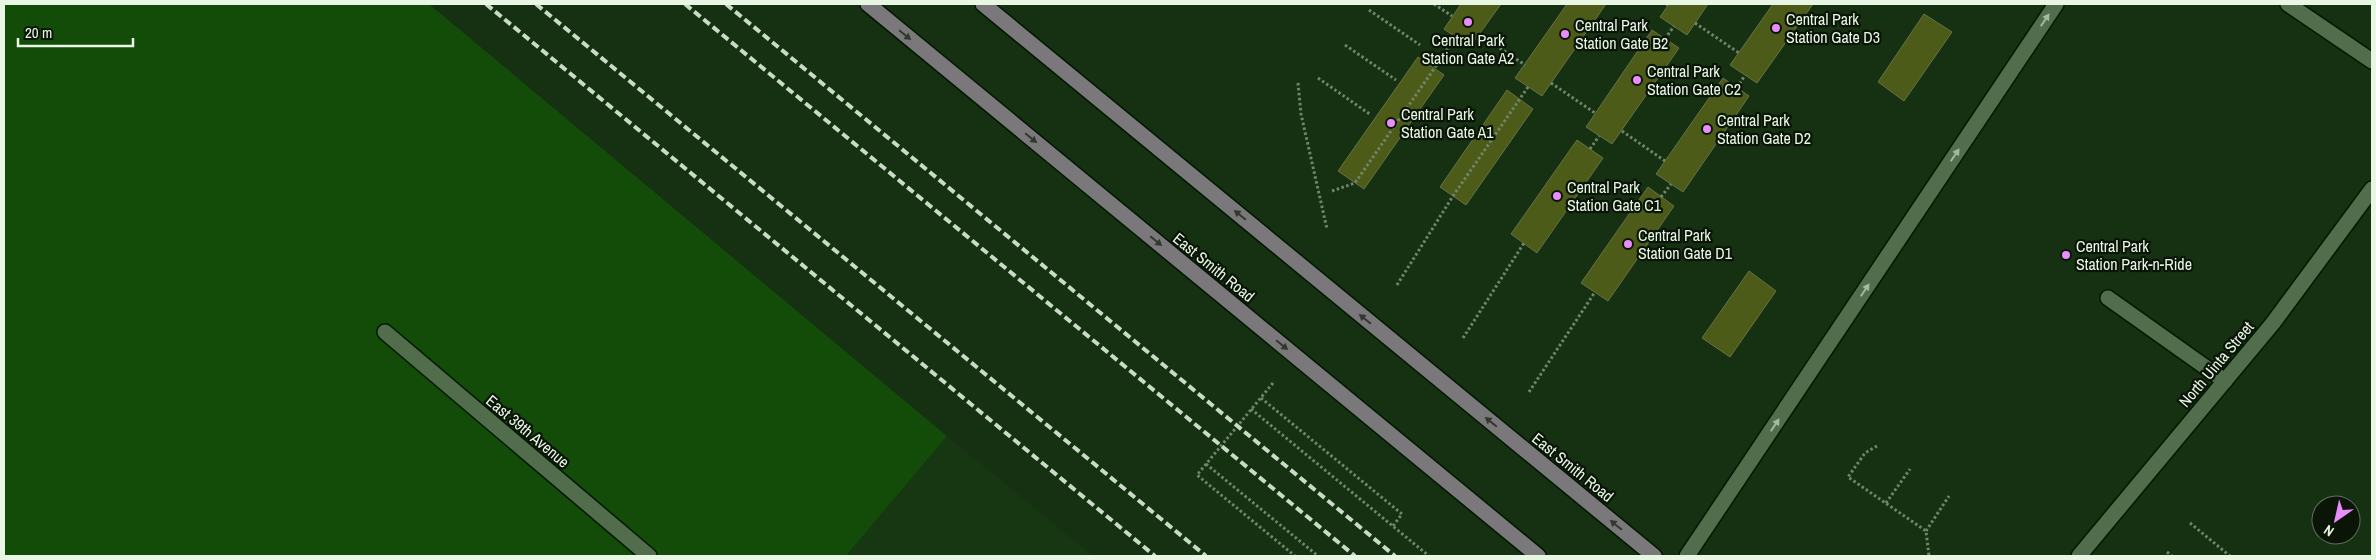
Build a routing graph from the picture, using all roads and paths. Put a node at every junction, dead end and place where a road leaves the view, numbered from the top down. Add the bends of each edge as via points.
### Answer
1 (868, 4) edge
2 (983, 4) edge
3 (1434, 4) edge
4 (2056, 4) edge
5 (2288, 4) edge
6 (1368, 10) dead end
7 (1452, 16) dead end
8 (1695, 24) dead end
9 (1674, 26) dead end
10 (1479, 34) dead end
11 (1456, 37) dead end
12 (1665, 39) dead end
13 (1345, 45) dead end
14 (1420, 45) dead end
15 (1739, 53) dead end
16 (2372, 61) edge
17 (1525, 65) dead end
18 (1745, 75) dead end
19 (1318, 78) dead end
20 (1396, 80) dead end
21 (1298, 83) dead end
22 (1551, 83) dead end
23 (1528, 87) dead end
24 (1737, 88) dead end
25 (1595, 113) dead end
26 (1371, 115) dead end
27 (1622, 131) dead end
28 (1599, 136) dead end
29 (1590, 149) dead end
30 (1665, 161) dead end
31 (1671, 184) dead end
32 (2372, 189) edge
33 (1332, 192) dead end
34 (1661, 197) dead end
35 (1327, 229) dead end
36 (1524, 243) dead end
37 (1397, 285) dead end
38 (1594, 292) dead end
39 (2108, 298) dead end
40 (385, 332) dead end
41 (1463, 338) dead end
42 (2225, 381) junction
43 (1272, 383) dead end
44 (1529, 392) dead end
45 (1261, 398) junction
46 (1251, 409) junction
47 (1877, 446) dead end
48 (1206, 464) junction
49 (1910, 469) dead end
50 (1949, 496) dead end
51 (1886, 503) junction
52 (2190, 523) dead end
53 (1392, 526) junction
54 (1926, 531) junction
55 (2167, 552) dead end
56 (649, 556) edge
57 (1296, 556) edge
58 (1318, 556) edge
59 (1429, 556) edge
60 (1538, 556) edge
61 (1654, 556) edge
62 (1687, 556) edge
63 (1929, 556) edge
64 (2079, 556) edge
65 (2172, 556) edge
66 (2230, 556) edge

1 -> 60 street, East Smith Road
61 -> 2 street, East Smith Road
3 - 7 path
62 -> 4 street
5 - 16 street
6 - 14 path
8 - 15 path
9 - 12 path
10 - 17 path
11 - 33 path via 1355,183
13 - 20 path
18 - 24 path
19 - 26 path
21 - 35 path via 1301,114
22 - 25 path
23 - 37 path
27 - 30 path
28 - 29 path
31 - 34 path
32 - 42 street, North Uinta Street via 2273,323
36 - 41 path
38 - 44 path
39 - 42 street
40 - 56 street, East 39th Avenue
42 - 64 street, North Uinta Street
43 - 45 path
45 - 46 path
45 - 53 path via 1402,514
46 - 48 path
46 - 53 path
47 - 51 path via 1865,452 1848,477
48 - 57 path via 1197,475
48 - 58 path
49 - 51 path
50 - 54 path
51 - 54 path
52 - 66 path
53 - 59 path
54 - 63 path
55 - 65 path

